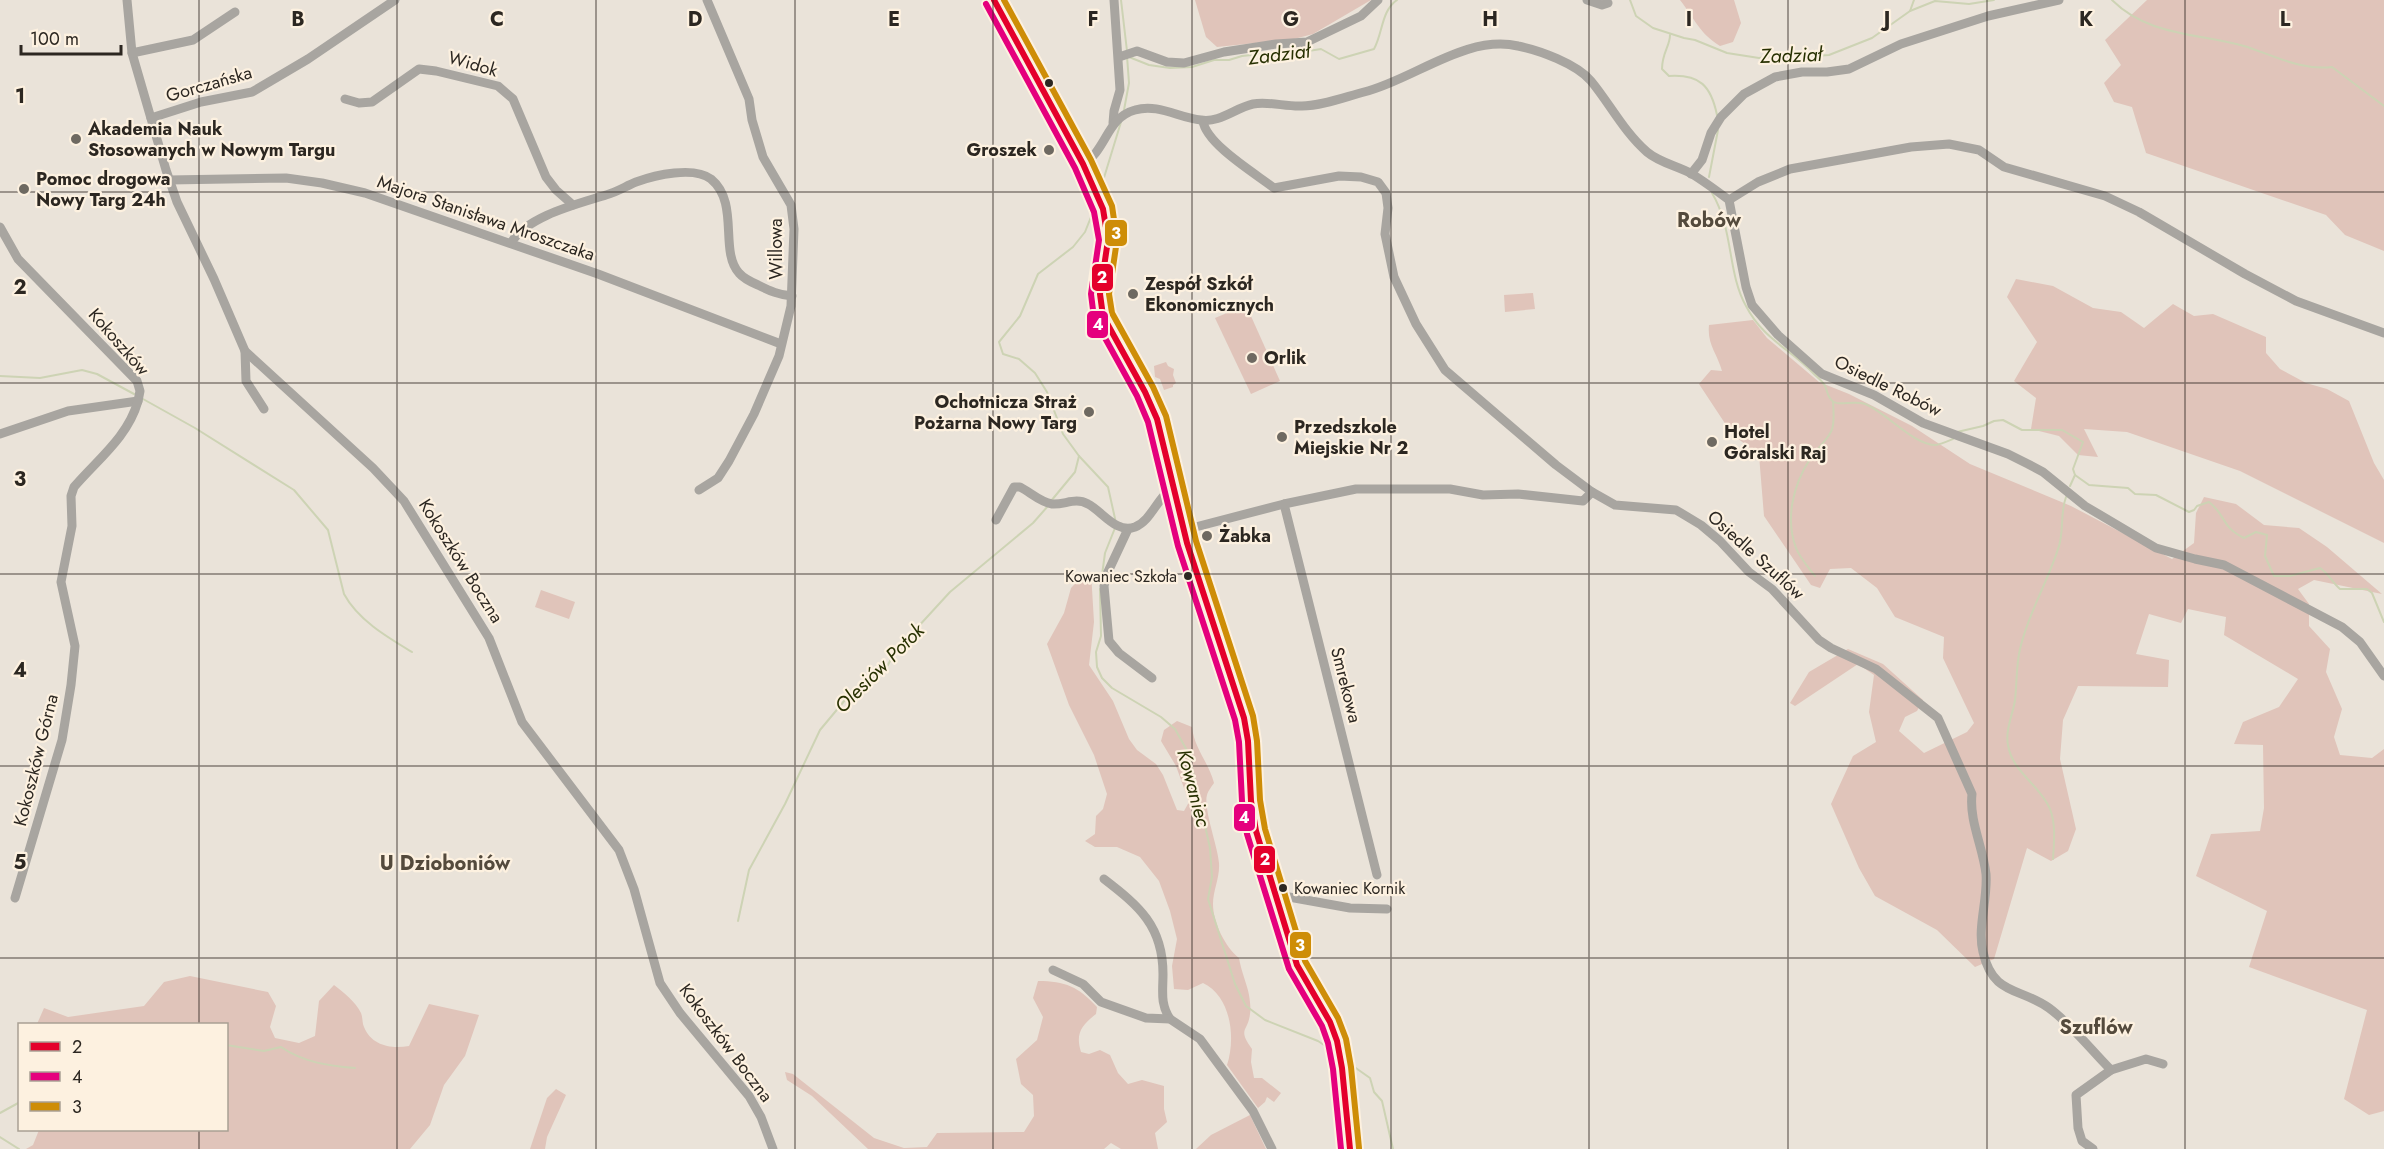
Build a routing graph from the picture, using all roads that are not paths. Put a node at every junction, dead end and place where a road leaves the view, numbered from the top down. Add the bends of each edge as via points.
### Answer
1 (127, 0) edge
2 (393, 0) edge
3 (707, 0) edge
4 (994, 0) edge
5 (1114, 0) edge
6 (1378, 0) edge
7 (1587, 0) edge
8 (2060, 0) edge
9 (1608, 3) dead end
10 (235, 12) dead end
11 (132, 53) junction
12 (1119, 57) junction
13 (345, 99) dead end
14 (151, 118) junction
15 (1116, 121) junction
16 (1203, 121) junction
17 (1083, 164) junction
18 (1691, 174) junction
19 (169, 180) junction
20 (1729, 200) junction
21 (573, 205) junction
22 (0, 226) edge
23 (511, 243) junction
24 (792, 296) junction
25 (2384, 333) edge
26 (782, 344) junction
27 (245, 351) junction
28 (138, 401) junction
29 (264, 409) dead end
30 (0, 434) edge
31 (1173, 488) junction
32 (699, 490) dead end
33 (1592, 492) junction
34 (1284, 504) junction
35 (996, 520) dead end
36 (1125, 528) junction
37 (1184, 530) junction
38 (2384, 676) edge
39 (1152, 678) dead end
40 (1377, 875) dead end
41 (1104, 879) dead end
42 (15, 898) dead end
43 (1276, 899) junction
44 (1387, 909) dead end
45 (1053, 970) dead end
46 (1170, 1019) junction
47 (2163, 1064) dead end
48 (2111, 1070) junction
49 (773, 1149) edge
50 (1272, 1149) edge
51 (1350, 1149) edge
52 (2093, 1149) edge

1 - 11 street, Kokoszków Boczna
2 - 14 street, Gorczańska via 252,92 201,102
3 - 24 street, Willowa via 749,99 763,157 792,205
4 - 17 street
5 - 12 street
6 - 12 street via 1360,16 1307,42 1224,52 1184,63 1167,62 1137,51
7 - 9 street
8 - 18 street via 1989,16 1901,44 1849,69 1775,77 1744,94 1721,117 1705,154
10 - 11 street via 193,40
11 - 14 street, Kokoszków Boczna
12 - 15 street
13 - 21 street, Widok via 372,102 419,69 498,86 513,99 546,177
14 - 19 street, Kokoszków Boczna
15 - 16 street via 1130,112 1148,108
15 - 17 street via 1098,151
16 - 18 street via 1253,104 1312,105 1385,87 1470,49 1517,45 1549,55 1590,79 1648,152
16 - 33 street, Osiedle Szuflów via 1213,139 1274,188 1339,176 1378,182 1386,193 1384,234 1394,276 1416,324 1445,370
17 - 31 street via 1103,209 1108,240 1100,294 1103,316 1150,402
18 - 20 street
19 - 23 street, Majora Stanisława Mroszczaka via 286,178 322,183 389,201
19 - 27 street, Kokoszków Boczna
20 - 25 street via 1790,169 1949,144 1978,150 2004,167 2105,196 2296,301
20 - 38 street, Osiedle Robów via 1752,305 1778,335 1822,374 1874,395 1923,423 2028,464 2085,506 2156,548 2224,565 2342,627 2360,642
21 - 23 street via 522,230
21 - 24 street via 636,182 677,173 704,175 724,198 732,259 739,274 774,293
22 - 28 street, Kokoszków via 18,259 137,381
23 - 26 street, Majora Stanisława Mroszczaka
24 - 26 street, Willowa
26 - 32 street, Willowa via 729,461 718,478
27 - 29 street via 246,381
27 - 49 street, Kokoszków Boczna via 404,501 489,638 522,722 619,850 660,983 749,1095
28 - 30 street, Kokoszków via 68,411
28 - 42 street, Kokoszków Górna via 125,430 71,496 72,525 62,582 75,646 71,685 56,762
31 - 36 street via 1137,526
31 - 37 street
33 - 34 street via 1583,501 1518,494 1483,495 1450,489 1356,489
33 - 48 street, Osiedle Szuflów via 1615,505 1676,510 1701,525 1778,594 1819,640 1876,669 1938,718 1972,794 1974,827 1982,846 1986,877 1982,950 1988,971 1999,983 2049,1008
34 - 37 street
34 - 40 street, Smrekowa
35 - 36 street via 1014,487 1020,487 1050,504 1085,502 1110,522
36 - 39 street via 1104,586 1109,641
37 - 43 street via 1244,718 1252,813
41 - 46 street via 1139,907 1151,923 1163,954 1162,997
43 - 44 street via 1289,897 1350,908
43 - 51 street via 1298,965 1330,1022 1339,1048
45 - 46 street via 1083,984 1101,1002 1146,1018
46 - 50 street via 1200,1039 1214,1056 1253,1111
47 - 48 street via 2146,1059
48 - 52 street via 2076,1095 2082,1141

